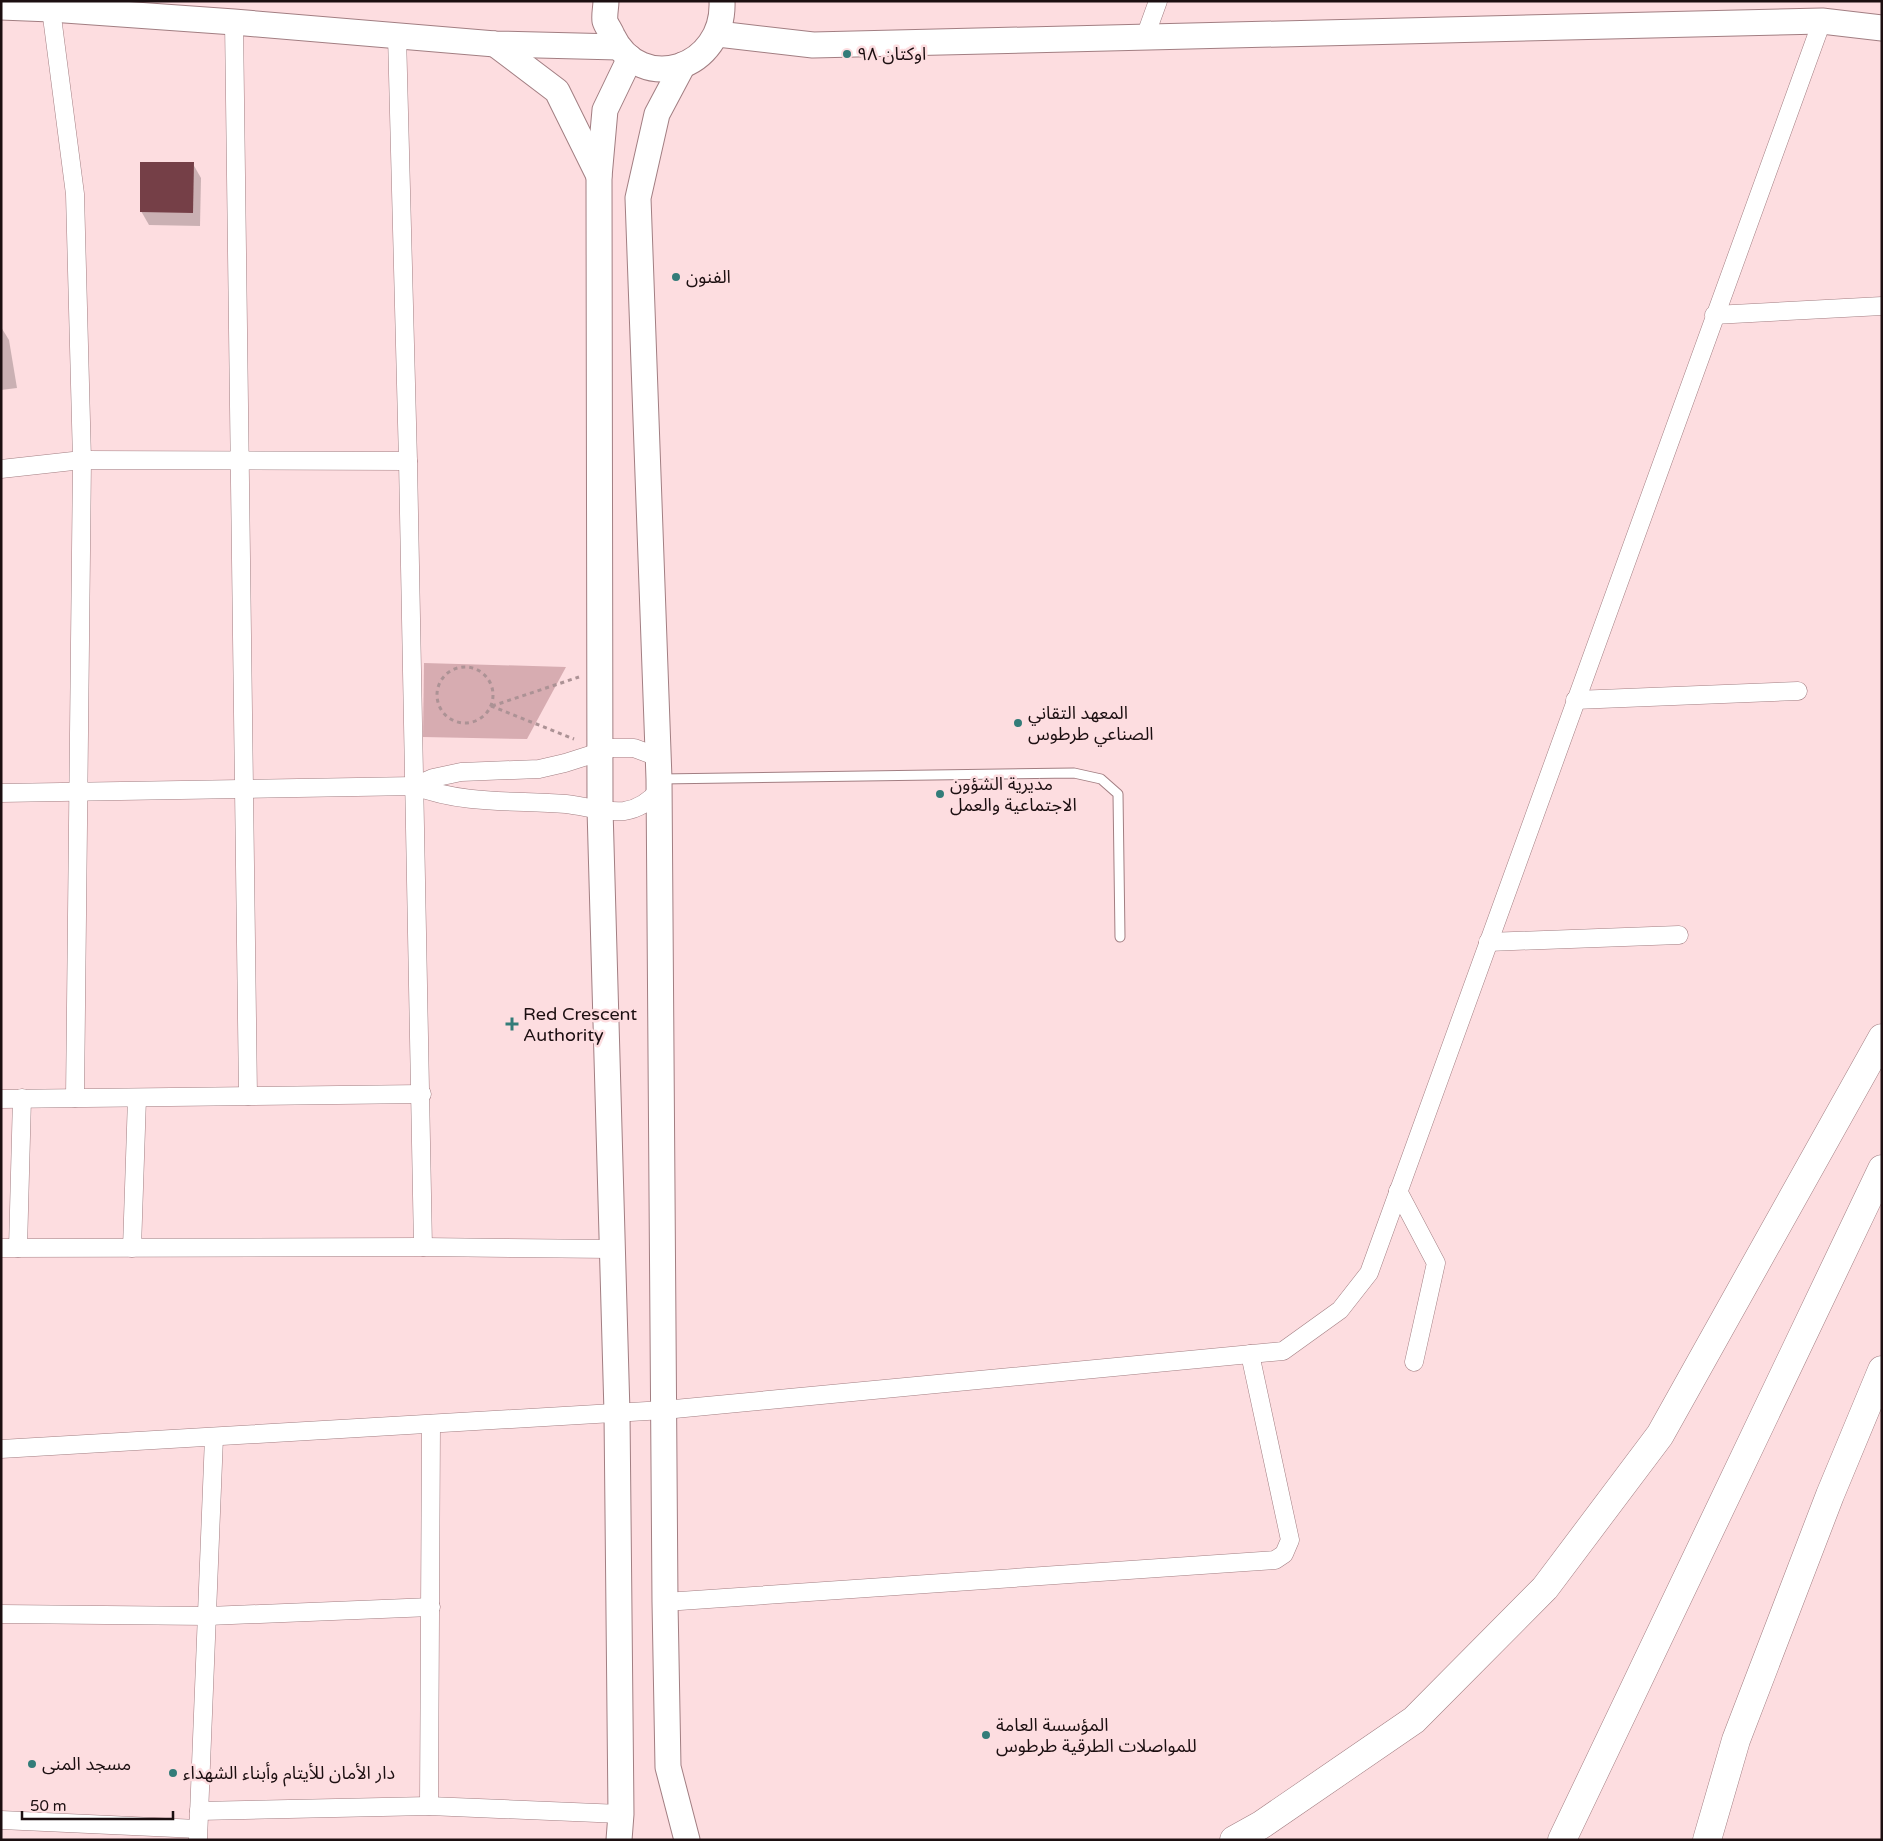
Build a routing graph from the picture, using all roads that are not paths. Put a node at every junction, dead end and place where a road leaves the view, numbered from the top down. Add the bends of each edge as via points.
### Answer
1 (606, 1) edge
2 (722, 1) edge
3 (1158, 1) edge
4 (1, 7) edge
5 (51, 8) junction
6 (1822, 21) junction
7 (234, 22) junction
8 (1882, 28) edge
9 (718, 34) junction
10 (397, 35) junction
11 (1145, 37) junction
12 (495, 44) junction
13 (624, 53) junction
14 (684, 65) junction
15 (599, 177) junction
16 (1882, 306) edge
17 (1714, 315) junction
18 (82, 460) junction
19 (240, 460) junction
20 (408, 461) junction
21 (1, 469) edge
22 (1798, 691) dead end
23 (1575, 700) junction
24 (601, 750) junction
25 (659, 775) junction
26 (415, 786) junction
27 (244, 789) junction
28 (79, 792) junction
29 (1, 793) edge
30 (600, 809) junction
31 (1679, 935) dead end
32 (1120, 937) dead end
33 (1488, 942) junction
34 (1882, 1038) edge
35 (422, 1094) junction
36 (248, 1096) junction
37 (22, 1098) junction
38 (75, 1098) junction
39 (137, 1098) junction
40 (1, 1099) edge
41 (1882, 1169) edge
42 (1398, 1191) junction
43 (424, 1247) junction
44 (10, 1248) edge
45 (132, 1248) junction
46 (612, 1249) junction
47 (1250, 1354) junction
48 (1414, 1362) dead end
49 (1882, 1370) edge
50 (664, 1410) junction
51 (617, 1413) junction
52 (431, 1424) junction
53 (214, 1437) junction
54 (1, 1449) edge
55 (665, 1602) junction
56 (431, 1606) junction
57 (1, 1614) edge
58 (208, 1616) junction
59 (429, 1806) junction
60 (199, 1811) junction
61 (621, 1814) junction
62 (1, 1820) edge
63 (198, 1835) edge
64 (1563, 1836) edge
65 (619, 1840) edge
66 (687, 1840) edge
67 (1234, 1840) edge
68 (1707, 1840) edge

1 - 13 street via 605,20
2 - 9 street via 723,15
3 - 11 street
4 - 5 street
5 - 7 street
5 - 18 street via 75,194
6 - 8 street
6 - 11 street
6 - 17 street
7 - 10 street
7 - 19 street
9 - 11 street via 813,45
9 - 14 street via 703,53
10 - 12 street
10 - 20 street
12 - 13 street
12 - 15 street via 557,91
13 - 14 street via 648,67 668,69
13 - 15 street via 605,110
14 - 25 street via 656,114 638,198
15 - 24 street
16 - 17 street
17 - 23 street
18 - 19 street
18 - 21 street
18 - 28 street
19 - 20 street
19 - 27 street
20 - 26 street
22 - 23 street
23 - 33 street
24 - 25 street via 634,748
24 - 26 street via 539,769 461,772
24 - 30 street
25 - 30 street via 648,801 623,811
25 - 32 lane via 1074,773 1101,779 1118,794
25 - 50 street
26 - 27 street
26 - 30 street via 461,799 542,802
26 - 35 street
27 - 28 street
27 - 36 street
28 - 29 street
28 - 38 street
30 - 46 street
31 - 33 street
33 - 42 street
34 - 67 highway via 1660,1435 1545,1588 1414,1720 1261,1826
35 - 36 street
35 - 43 street
36 - 39 street
37 - 38 street
37 - 40 street
37 - 44 street
38 - 39 street
39 - 45 street
41 - 64 highway
42 - 47 street via 1369,1272 1340,1310 1283,1352
42 - 48 street via 1436,1263
43 - 45 street
43 - 46 street
44 - 45 street
46 - 51 street
47 - 50 street
47 - 55 street via 1290,1540 1284,1554 1275,1560
49 - 68 highway via 1736,1740
50 - 51 street
50 - 55 street
51 - 52 street
51 - 61 street
52 - 53 street
52 - 56 street
53 - 54 street
53 - 58 street
55 - 66 street via 668,1767
56 - 58 street
56 - 59 street
57 - 58 street
58 - 60 street
59 - 60 street
59 - 61 street
60 - 63 street
61 - 65 street
62 - 63 street

